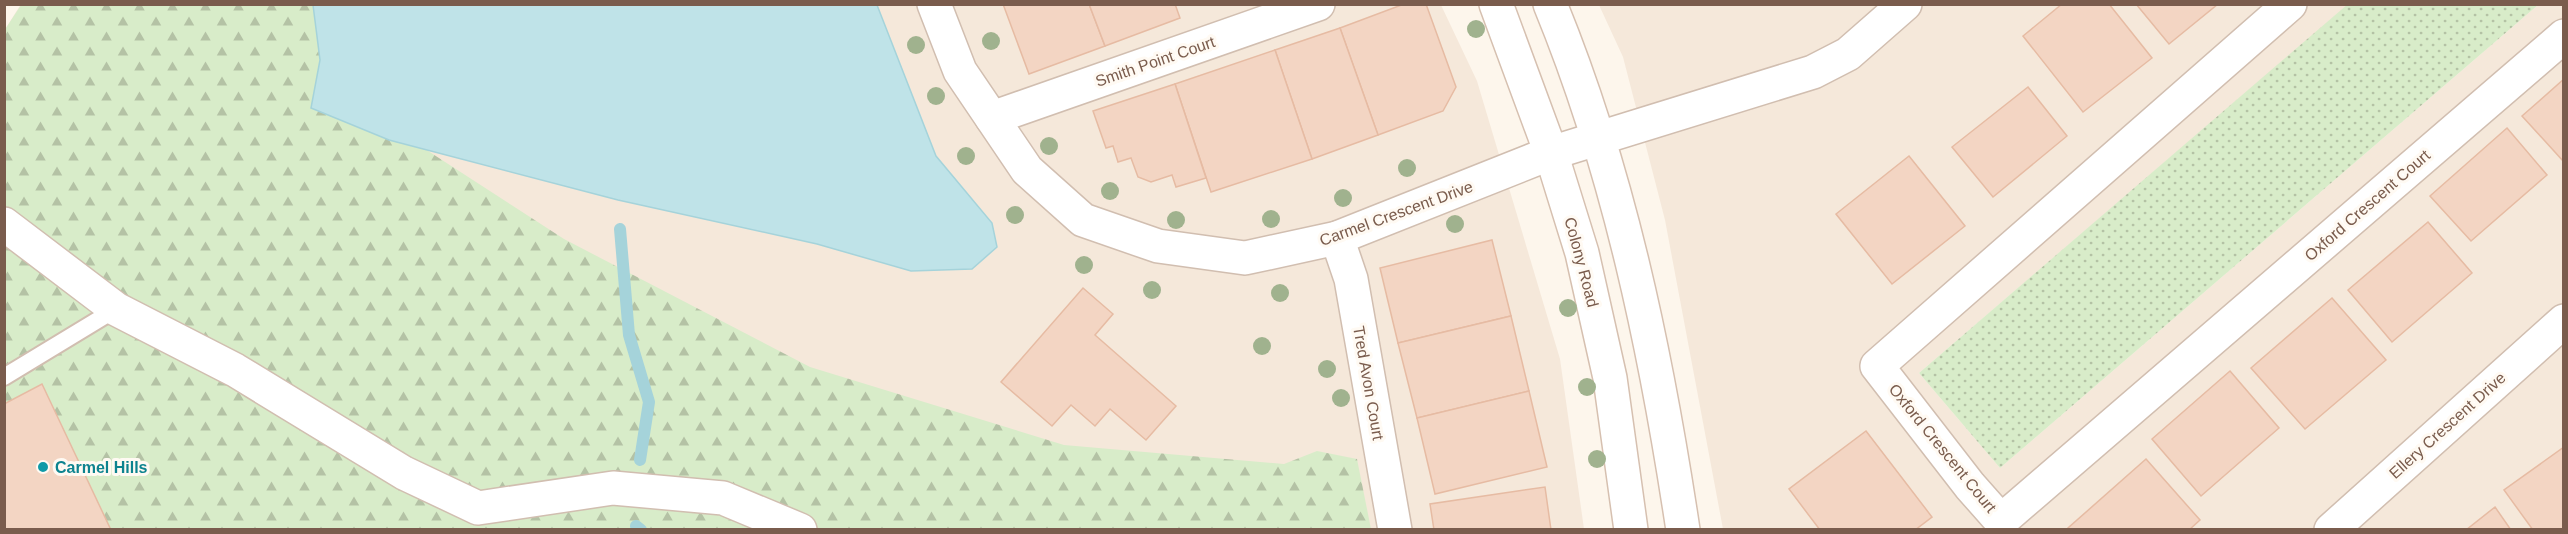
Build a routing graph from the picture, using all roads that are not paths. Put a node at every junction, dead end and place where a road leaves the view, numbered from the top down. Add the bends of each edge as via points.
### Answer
1 (934, 4) edge
2 (1318, 4) edge
3 (1496, 4) edge
4 (1550, 4) edge
5 (1905, 4) edge
6 (2290, 4) edge
7 (2564, 36) edge
8 (992, 118) junction
9 (1599, 138) junction
10 (1551, 153) junction
11 (4, 224) edge
12 (1337, 238) junction
13 (116, 309) junction
14 (2564, 321) edge
15 (4, 377) edge
16 (800, 530) edge
17 (1395, 530) edge
18 (1631, 530) edge
19 (1683, 530) edge
20 (2331, 530) edge

1 - 8 street, Carmel Crescent Drive via 960,71
2 - 8 street, Smith Point Court
3 - 10 street, Colony Road
4 - 9 street
5 - 9 street, Carmel Crescent Drive via 1848,54 1813,72
6 - 7 street, Oxford Crescent Court via 1877,366 2001,520
8 - 12 street, Carmel Crescent Drive via 1027,170 1083,220 1158,246 1245,258
9 - 10 street, Carmel Crescent Drive
9 - 19 street via 1647,328
10 - 12 street, Carmel Crescent Drive
10 - 18 street, Colony Road via 1582,253 1610,378
11 - 13 street
12 - 17 street, Tred Avon Court via 1351,279
13 - 15 lane
13 - 16 street via 235,370 404,473 478,508 613,488 723,498
14 - 20 street, Ellery Crescent Drive

